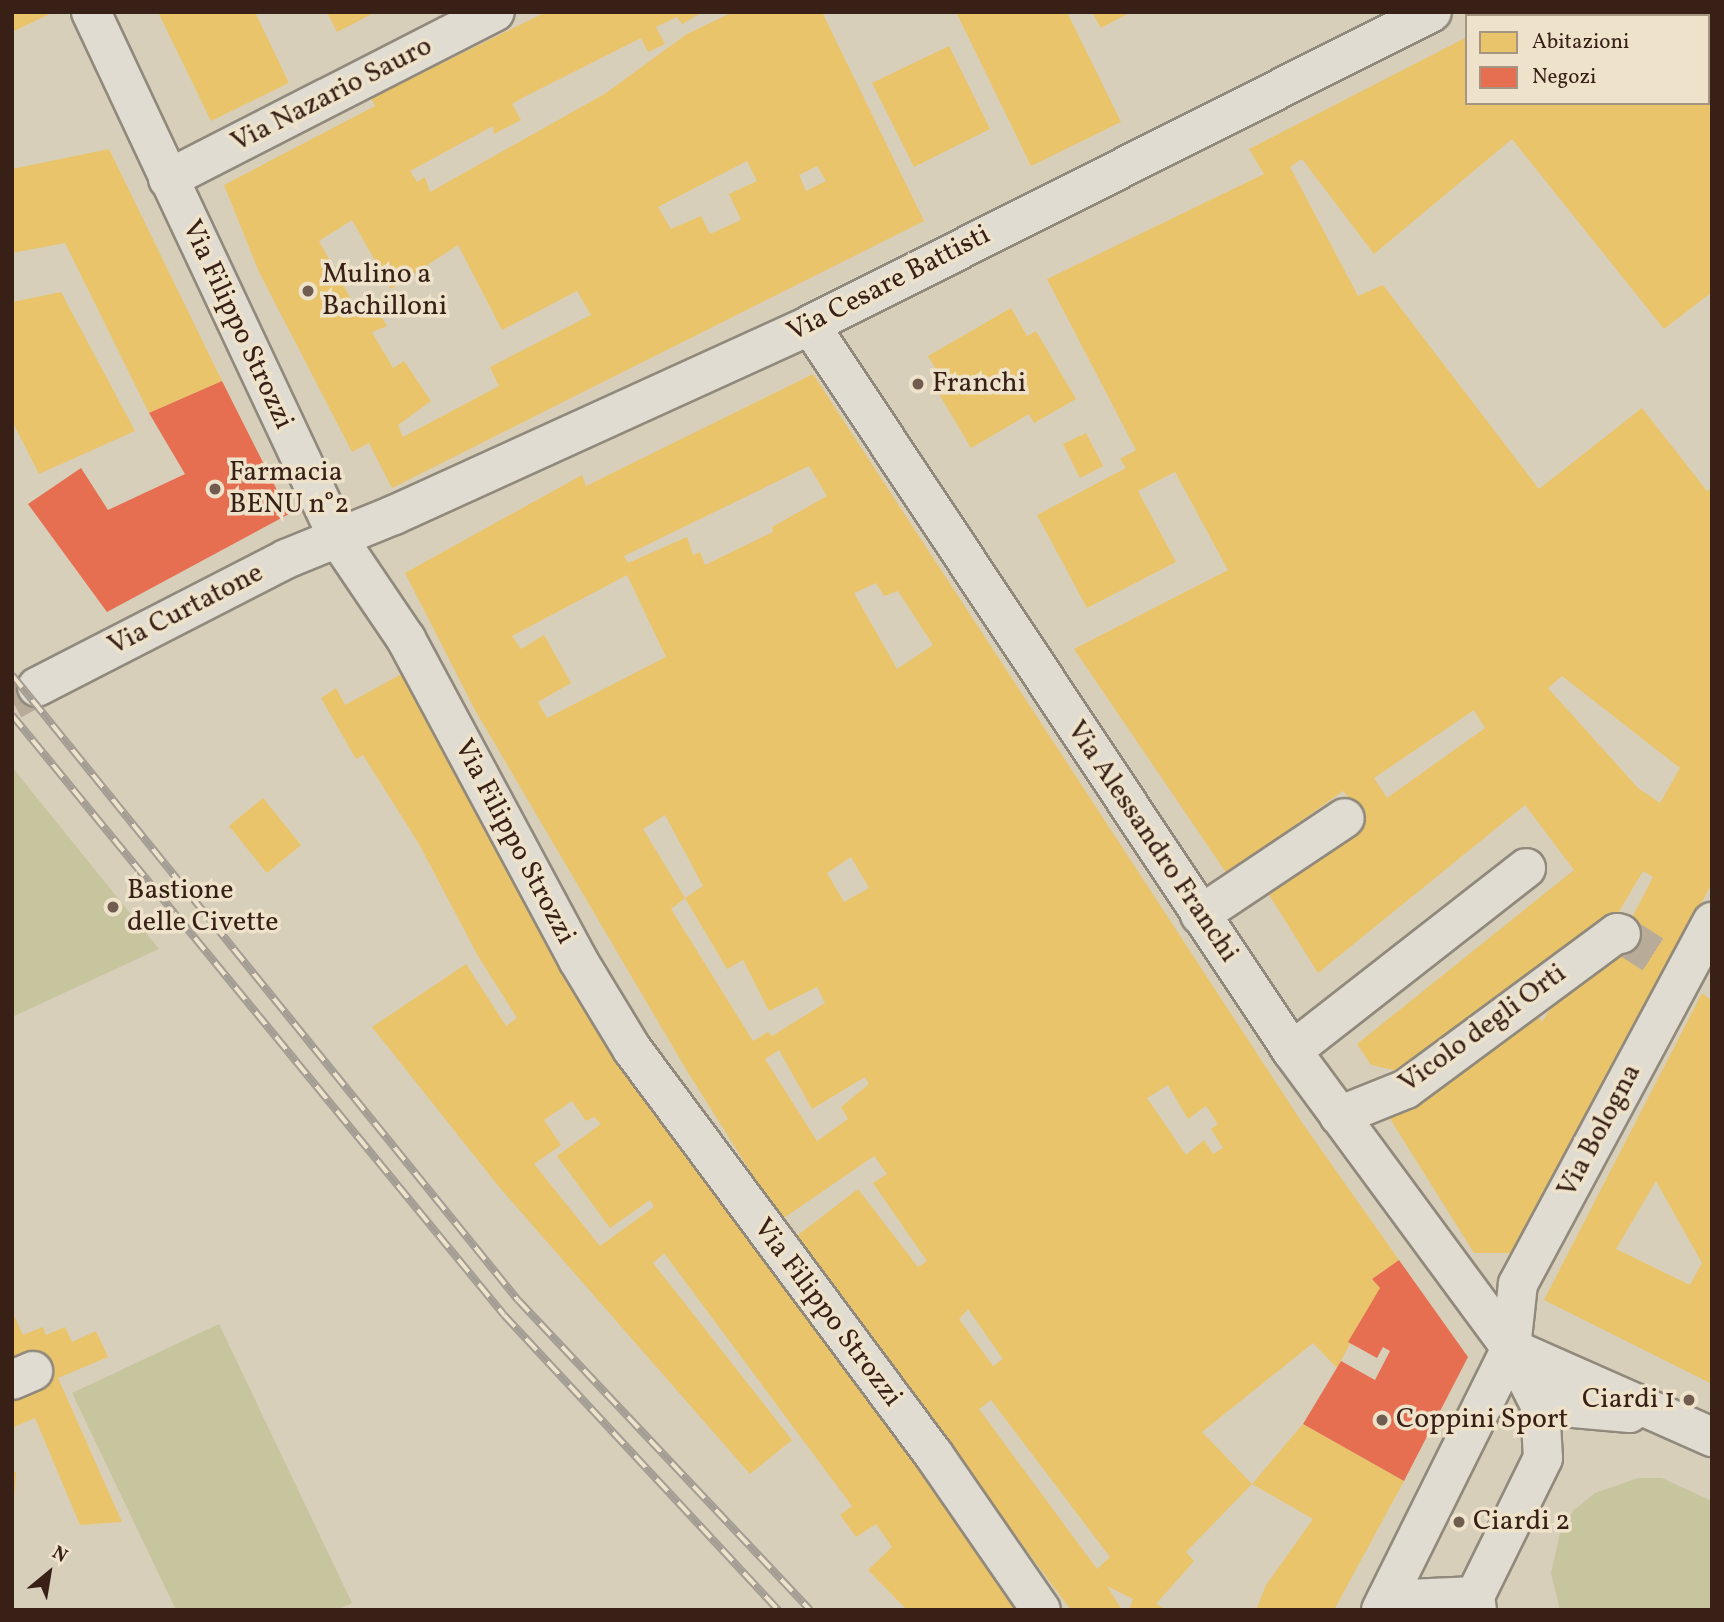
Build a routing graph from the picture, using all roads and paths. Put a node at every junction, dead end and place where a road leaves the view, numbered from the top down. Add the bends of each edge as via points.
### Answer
1 (91, 12) edge
2 (495, 12) edge
3 (1432, 12) edge
4 (168, 179) junction
5 (810, 325) junction
6 (339, 540) junction
7 (37, 687) tunnel mouth
8 (1345, 818) dead end
9 (1526, 869) dead end
10 (1200, 915) junction
11 (1712, 922) edge
12 (1621, 934) dead end
13 (1292, 1051) junction
14 (1339, 1116) junction
15 (1511, 1348) junction
16 (1540, 1405) junction
17 (1674, 1418) junction
18 (1712, 1437) edge
19 (1476, 1603) edge
20 (1390, 1607) edge
21 (1041, 1610) edge

1 - 4 street, Via Filippo Strozzi
2 - 4 street, Via Nazario Sauro
3 - 5 street, Via Cesare Battisti
4 - 6 street, Via Filippo Strozzi
5 - 6 street, Via Cesare Battisti
5 - 10 street, Via Alessandro Franchi
6 - 7 street, Via Curtatone via 286,559
6 - 21 street, Via Filippo Strozzi via 406,639 578,960 632,1049 934,1455
8 - 10 street
9 - 13 street
10 - 13 street, Via Alessandro Franchi
11 - 15 street, Via Bologna via 1677,970 1518,1284
12 - 14 street, Vicolo degli Orti via 1406,1089
13 - 14 street, Via Alessandro Franchi
14 - 15 street, Via Alessandro Franchi
15 - 16 street, Via Alessandro Franchi
15 - 17 street
15 - 20 street
16 - 17 street
16 - 19 street via 1543,1458
17 - 18 street
19 - 20 street

